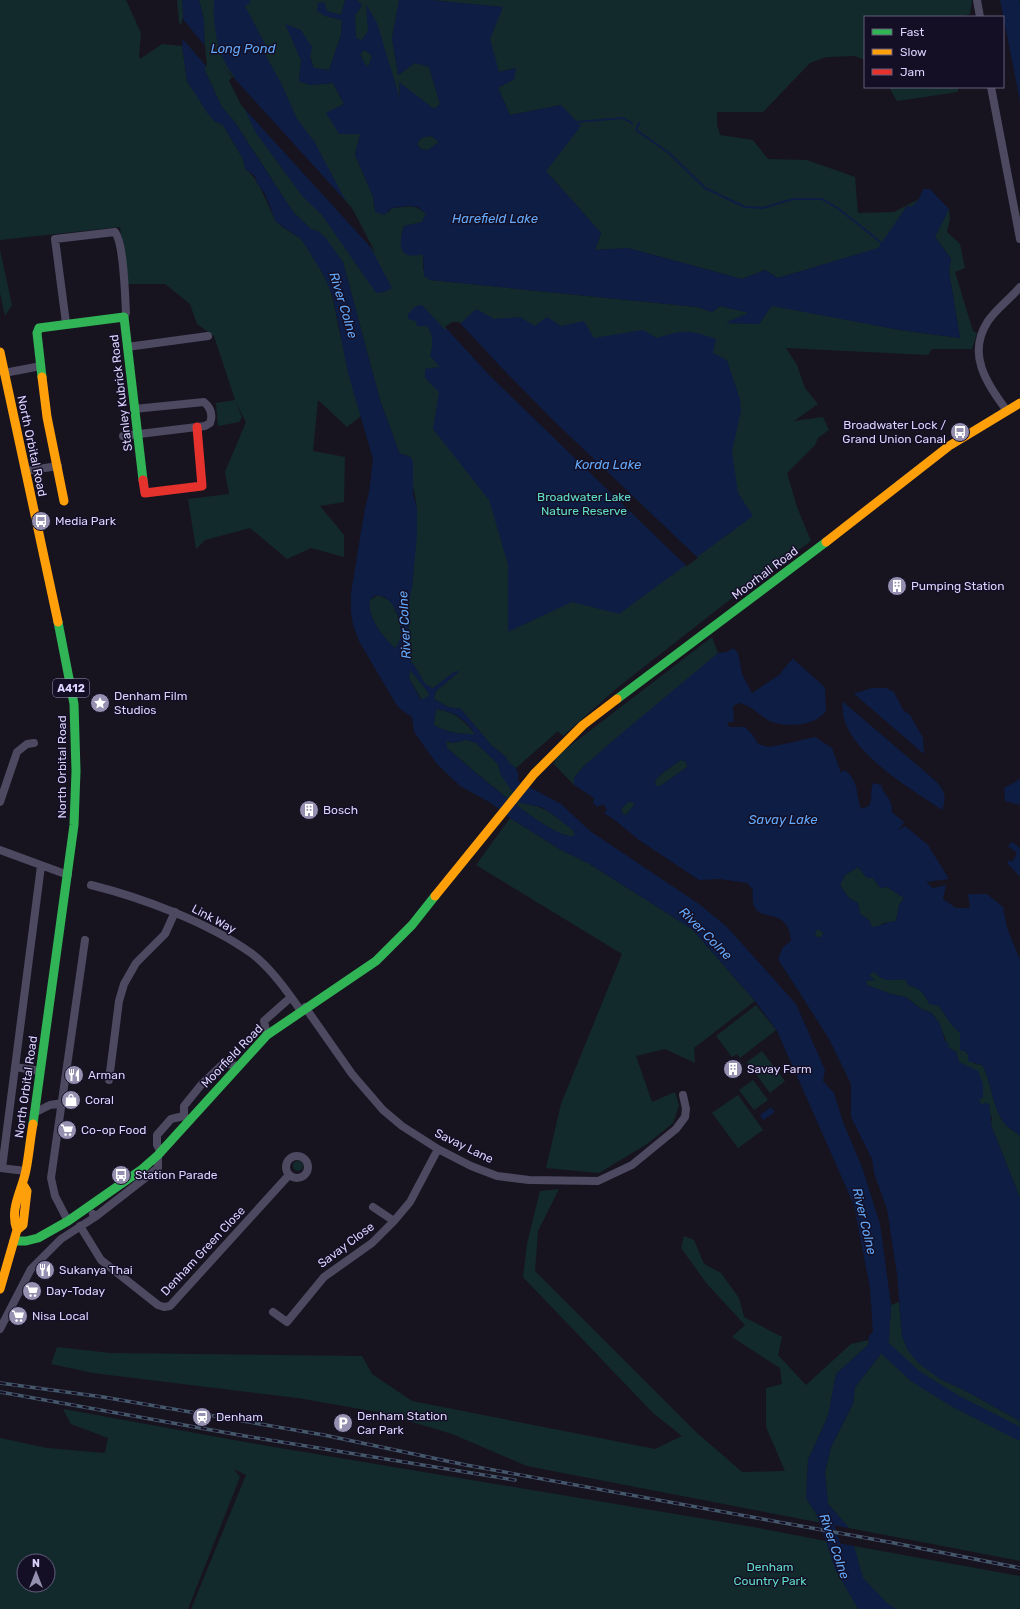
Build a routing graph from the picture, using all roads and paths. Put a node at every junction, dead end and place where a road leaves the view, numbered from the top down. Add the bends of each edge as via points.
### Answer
1 (977, 0) edge
2 (980, 16) edge
3 (991, 88) edge
4 (1020, 239) edge
5 (1020, 287) edge
6 (124, 317) junction
7 (66, 323) junction
8 (208, 336) dead end
9 (127, 347) junction
10 (0, 352) edge
11 (41, 366) junction
12 (4, 373) junction
13 (1020, 403) edge
14 (134, 409) junction
15 (1007, 410) junction
16 (198, 427) junction
17 (137, 435) junction
18 (123, 436) dead end
19 (58, 466) junction
20 (25, 471) junction
21 (64, 501) dead end
22 (34, 743) dead end
23 (0, 802) edge
24 (488, 833) joint
25 (0, 850) edge
26 (41, 866) junction
27 (68, 875) junction
28 (91, 885) dead end
29 (175, 912) junction
30 (85, 940) dead end
31 (292, 997) junction
32 (303, 1009) junction
33 (267, 1035) junction
34 (236, 1066) junction
35 (14, 1067) junction
36 (40, 1071) junction
37 (110, 1080) dead end
38 (683, 1095) dead end
39 (63, 1103) junction
40 (34, 1113) junction
41 (186, 1118) junction
42 (438, 1149) junction
43 (160, 1153) junction
44 (1, 1168) edge
45 (26, 1171) junction
46 (289, 1175) dead end
47 (373, 1207) dead end
48 (88, 1208) junction
49 (95, 1217) junction
50 (68, 1221) junction
51 (394, 1222) junction
52 (80, 1226) junction
53 (14, 1241) junction
54 (0, 1289) edge
55 (273, 1312) dead end
56 (0, 1329) edge

1 - 2 street
3 - 4 street
5 - 15 street via 988,321 981,336 979,349 982,372
6 - 7 street, Stanley Kubrick Road
6 - 7 street via 126,313 123,270 118,236 115,232 55,238
6 - 9 street, Stanley Kubrick Road
7 - 11 street, Stanley Kubrick Road via 39,328 37,333
8 - 9 street
9 - 14 street, Stanley Kubrick Road
10 - 12 street, North Orbital Road / A412
11 - 12 street
11 - 19 street, Stanley Kubrick Road via 47,417
12 - 20 street, North Orbital Road / A412
13 - 15 street, Moorhall Road
14 - 16 street via 204,402 212,418 210,423
14 - 17 street, Stanley Kubrick Road
15 - 24 street, Moorhall Road via 949,446 791,569 583,725 534,774
16 - 17 street
16 - 17 street, Stanley Kubrick Road via 202,486 145,493
17 - 18 street
19 - 20 street
19 - 21 street, Stanley Kubrick Road
20 - 27 street, North Orbital Road / A412 via 74,704 76,771 74,825
22 - 23 street via 27,744 17,752
24 - 32 street, Moorfield Road via 412,925 376,961
25 - 26 street
26 - 27 street
26 - 35 street
27 - 36 street, North Orbital Road / A412
28 - 29 street, Link Way
29 - 31 street, Link Way via 206,926 252,954
29 - 37 street via 165,934 136,963 124,984 119,1001
30 - 39 street
31 - 32 street, Link Way
31 - 33 street via 264,1021
32 - 33 street, Moorfield Road
32 - 42 street, Savay Lane via 383,1110 402,1126
33 - 34 street, Moorfield Road
34 - 41 street, Moorfield Road
34 - 41 street via 224,1063 201,1085 184,1106
35 - 36 street
35 - 44 street
36 - 40 street, North Orbital Road / A412
38 - 42 street, Savay Lane via 685,1117 661,1142 632,1165 598,1181 529,1180 497,1176
39 - 40 street via 50,1105
39 - 50 street via 51,1178 55,1196
40 - 45 street, North Orbital Road / A412
41 - 43 street, Moorfield Road
41 - 43 street via 171,1119 157,1134
42 - 51 street, Savay Close via 410,1202
43 - 48 street, Moorfield Road
43 - 49 street via 158,1168
44 - 45 street
45 - 53 street, North Orbital Road / A412 via 24,1186 27,1192 23,1225 17,1230
46 - 52 street, Denham Green Close via 170,1306 158,1305 101,1260
47 - 51 street
48 - 49 street
48 - 50 street, Moorfield Road
49 - 52 street
50 - 53 street, Moorfield Road via 38,1238
51 - 55 street, Savay Close via 372,1243 324,1277 287,1322
52 - 56 street via 61,1239 31,1269
53 - 54 street, North Orbital Road / A412

